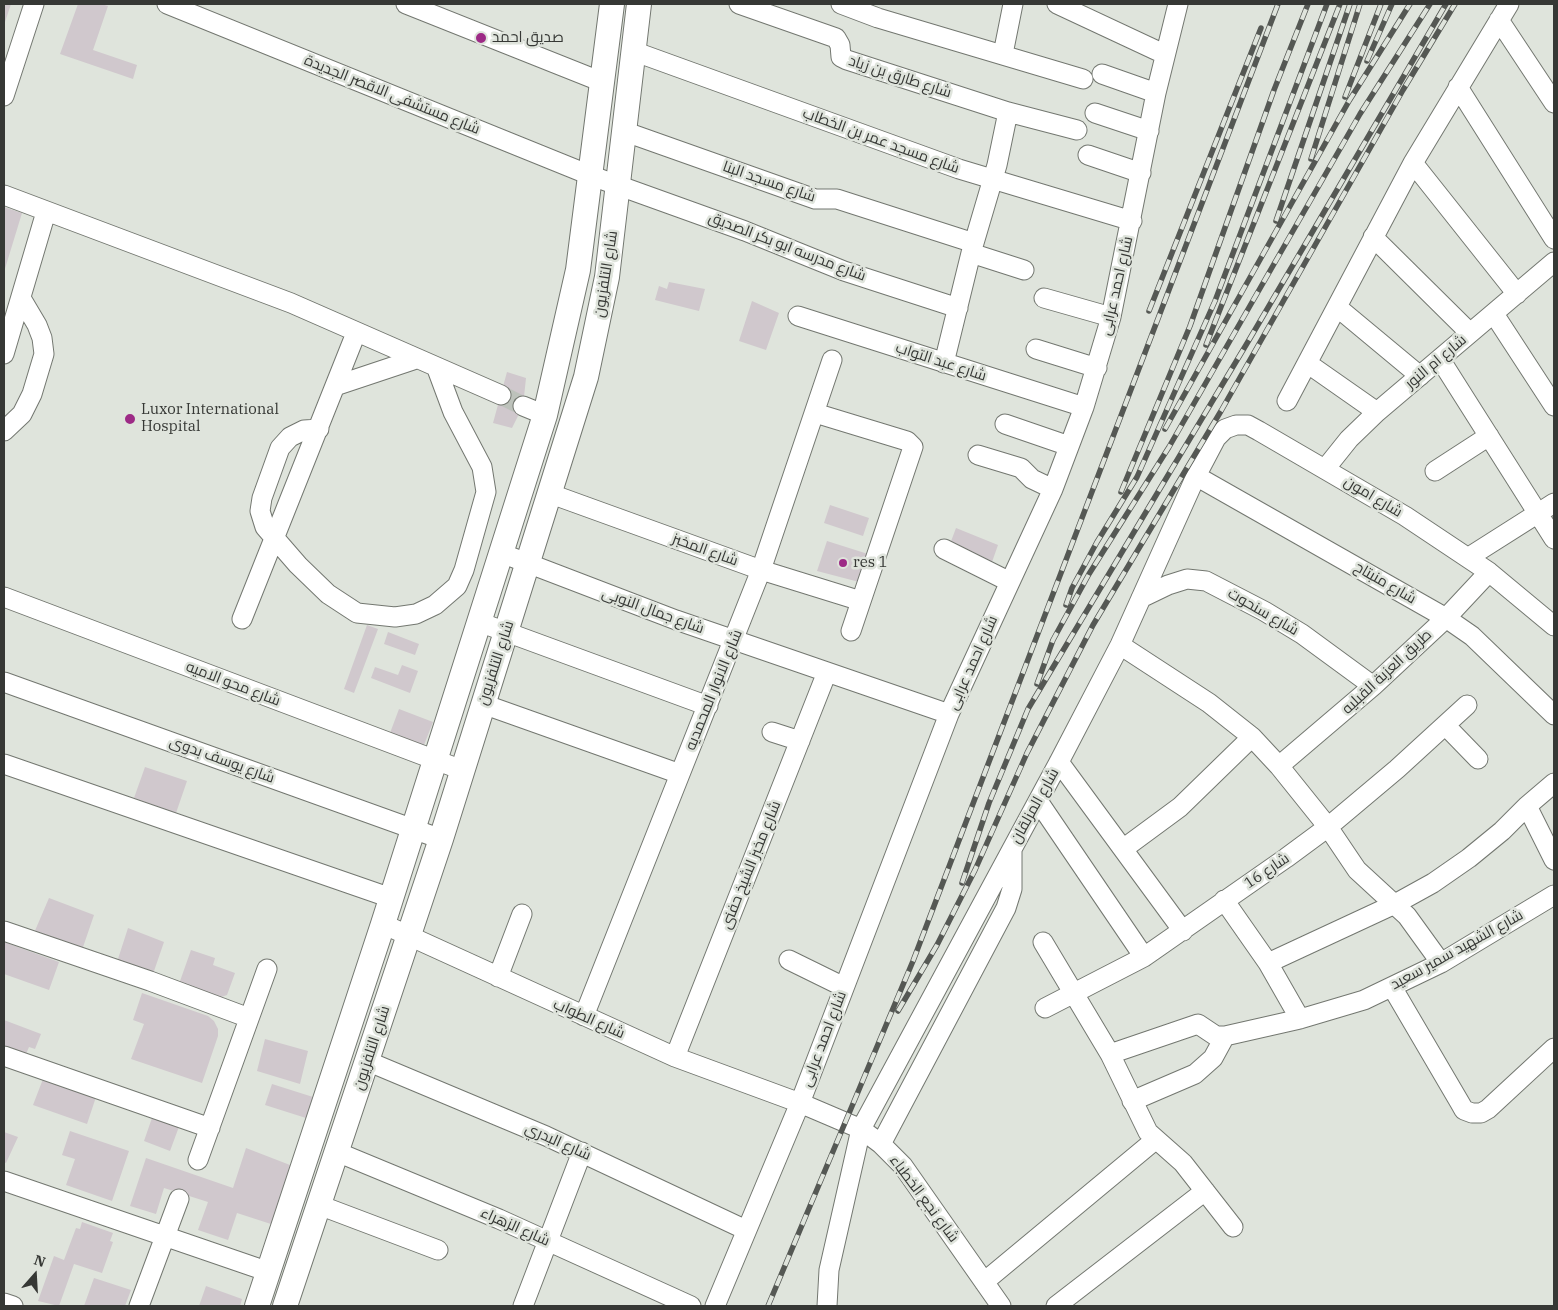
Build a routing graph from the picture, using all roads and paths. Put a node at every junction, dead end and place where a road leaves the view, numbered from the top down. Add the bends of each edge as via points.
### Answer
1 (34, 4) edge
2 (167, 4) edge
3 (406, 4) edge
4 (612, 4) edge
5 (639, 4) edge
6 (739, 4) edge
7 (841, 4) edge
8 (1013, 4) edge
9 (1056, 4) edge
10 (1178, 4) edge
11 (1509, 4) edge
12 (1498, 20) junction
13 (633, 51) junction
14 (1003, 54) junction
15 (1164, 54) junction
16 (1102, 74) dead end
17 (1083, 79) dead end
18 (602, 82) junction
19 (1458, 87) junction
20 (1156, 92) junction
21 (4, 96) edge
22 (1554, 103) edge
23 (1008, 112) junction
24 (1095, 113) dead end
25 (1077, 130) dead end
26 (1149, 130) junction
27 (622, 142) junction
28 (595, 145) junction
29 (1088, 156) dead end
30 (1413, 163) junction
31 (1141, 172) junction
32 (592, 176) junction
33 (993, 180) junction
34 (617, 184) junction
35 (4, 195) edge
36 (46, 212) junction
37 (1132, 221) junction
38 (1373, 237) junction
39 (1554, 239) edge
40 (973, 248) junction
41 (1554, 262) edge
42 (1024, 270) dead end
43 (1517, 294) junction
44 (21, 298) junction
45 (1044, 298) dead end
46 (1337, 307) junction
47 (958, 308) junction
48 (1494, 314) junction
49 (798, 316) dead end
50 (1111, 317) junction
51 (356, 333) junction
52 (1470, 333) junction
53 (1036, 349) dead end
54 (4, 354) edge
55 (416, 359) junction
56 (1440, 359) junction
57 (832, 360) dead end
58 (944, 362) junction
59 (1307, 363) junction
60 (1097, 368) junction
61 (437, 369) junction
62 (1420, 376) junction
63 (335, 386) junction
64 (501, 395) tunnel mouth
65 (1287, 400) dead end
66 (523, 406) tunnel mouth
67 (1554, 406) edge
68 (1084, 407) junction
69 (1377, 412) junction
70 (815, 414) junction
71 (545, 415) junction
72 (1005, 424) dead end
73 (573, 426) junction
74 (319, 429) junction
75 (4, 431) edge
76 (1489, 436) junction
77 (1069, 446) junction
78 (978, 455) dead end
79 (1325, 469) junction
80 (1435, 471) dead end
81 (1196, 476) junction
82 (1053, 489) junction
83 (551, 494) junction
84 (1554, 503) edge
85 (1538, 513) junction
86 (1554, 539) edge
87 (275, 540) junction
88 (944, 549) dead end
89 (500, 554) junction
90 (1469, 557) junction
91 (528, 564) junction
92 (761, 570) junction
93 (1489, 572) junction
94 (1010, 582) junction
95 (4, 596) edge
96 (1142, 598) junction
97 (861, 600) junction
98 (1446, 618) junction
99 (242, 619) dead end
100 (479, 622) junction
101 (1554, 626) edge
102 (851, 631) dead end
103 (506, 632) junction
104 (734, 640) junction
105 (1120, 645) junction
106 (827, 672) junction
107 (4, 682) edge
108 (1373, 686) junction
109 (483, 704) junction
110 (1467, 704) dead end
111 (708, 706) junction
112 (949, 714) junction
113 (1554, 715) edge
114 (1445, 725) junction
115 (772, 732) dead end
116 (1252, 738) junction
117 (800, 741) junction
118 (1478, 759) dead end
119 (435, 760) junction
120 (1059, 762) junction
121 (4, 764) edge
122 (1279, 766) junction
123 (462, 770) junction
124 (680, 774) junction
125 (1554, 783) edge
126 (1038, 801) junction
127 (1527, 806) junction
128 (1328, 827) junction
129 (414, 829) junction
130 (441, 839) junction
131 (1012, 848) junction
132 (1123, 849) junction
133 (1554, 860) edge
134 (1554, 895) edge
135 (392, 898) junction
136 (1224, 900) junction
137 (1395, 904) junction
138 (522, 914) dead end
139 (383, 924) junction
140 (1183, 930) junction
141 (4, 931) edge
142 (409, 936) junction
143 (1043, 942) dead end
144 (1144, 957) junction
145 (789, 960) dead end
146 (1268, 963) junction
147 (1441, 963) junction
148 (267, 969) dead end
149 (498, 977) junction
150 (844, 987) junction
151 (1392, 988) junction
152 (1074, 993) junction
153 (1045, 1008) dead end
154 (584, 1016) junction
155 (249, 1018) junction
156 (1300, 1019) junction
157 (1225, 1036) junction
158 (1554, 1048) edge
159 (1110, 1054) junction
160 (4, 1056) edge
161 (675, 1057) junction
162 (367, 1061) junction
163 (1132, 1101) junction
164 (800, 1103) junction
165 (210, 1128) junction
166 (861, 1129) junction
167 (1155, 1140) junction
168 (881, 1144) junction
169 (337, 1152) junction
170 (582, 1152) junction
171 (198, 1160) dead end
172 (4, 1181) edge
173 (1205, 1191) junction
174 (179, 1199) dead end
175 (319, 1205) junction
176 (1233, 1227) dead end
177 (746, 1230) junction
178 (165, 1236) junction
179 (548, 1242) junction
180 (438, 1250) dead end
181 (269, 1272) junction
182 (984, 1282) junction
183 (829, 1302) edge
184 (4, 1303) edge
185 (13, 1306) edge
186 (140, 1306) edge
187 (258, 1306) edge
188 (285, 1306) edge
189 (523, 1306) edge
190 (691, 1306) edge
191 (715, 1306) edge
192 (1001, 1306) edge
193 (1056, 1306) edge

1 - 21 street
2 - 32 street, شارع مستشفى الاقصر الجديدة
3 - 18 street
4 - 18 main road, شارع التلفزيون
5 - 13 main road, شارع التلفزيون
6 - 23 street, شارع طارق بن زياد via 836,38 841,57 847,60
7 - 14 street
8 - 14 street
9 - 15 street
10 - 15 street, شارع احمد عرابى
11 - 12 street
12 - 19 street
12 - 22 street
13 - 27 main road, شارع التلفزيون
13 - 33 street, شارع مسجد عمر بن الخطاب
14 - 17 street
15 - 20 street, شارع احمد عرابى
16 - 20 street
18 - 28 main road, شارع التلفزيون
19 - 30 street
19 - 39 street
20 - 26 street, شارع احمد عرابى
23 - 25 street, شارع طارق بن زياد
23 - 33 street
24 - 26 street
26 - 31 street, شارع احمد عرابى
27 - 28 main road
27 - 34 main road, شارع التلفزيون
27 - 40 street, شارع مسجد البنا via 815,199 837,199
28 - 32 main road, شارع التلفزيون
29 - 31 street
30 - 38 street
30 - 43 street
31 - 37 street, شارع احمد عرابى
32 - 34 street, شارع مستشفى الاقصر الجديدة
32 - 71 main road, شارع التلفزيون via 569,319
33 - 37 street, شارع مسجد عمر بن الخطاب
33 - 40 street
34 - 47 street, شارع مدرسه ابو بكر الصديق via 844,270
34 - 73 main road, شارع التلفزيون via 598,327
35 - 36 street
36 - 44 street
36 - 51 street via 291,303
37 - 50 street, شارع احمد عرابى
38 - 46 street
38 - 52 street
40 - 42 street, شارع مسجد البنا
40 - 47 street
41 - 43 street, شارع ام النور
43 - 48 street, شارع ام النور
44 - 54 street
44 - 75 street via 37,325 44,354 32,394 22,414
45 - 50 street
46 - 59 street
46 - 62 street
47 - 58 street
48 - 52 street, شارع ام النور
48 - 67 street
49 - 58 street, شارع عبد التواب
50 - 60 street, شارع احمد عرابى
51 - 55 street
51 - 63 street
52 - 56 street, شارع ام النور
53 - 60 street
55 - 61 street
55 - 63 street
56 - 62 street, شارع ام النور
56 - 76 street
57 - 70 street, شارع الانوار المحمديه
58 - 68 street, شارع عبد التواب
59 - 65 street
59 - 69 street
60 - 68 street, شارع احمد عرابى
61 - 64 street
61 - 87 street via 453,412 485,479 486,492 457,586 435,605 416,614 395,617 357,614 328,594
62 - 69 street, شارع ام النور
63 - 74 street
66 - 71 street
68 - 77 street, شارع احمد عرابى
69 - 79 street, شارع ام النور
70 - 92 street, شارع الانوار المحمديه
70 - 97 street via 906,441 913,447
71 - 73 main road
71 - 89 main road, شارع التلفزيون
72 - 77 street
73 - 83 main road, شارع التلفزيون
74 - 87 street
74 - 87 street via 304,430 290,437 280,448 260,511 265,527
76 - 80 street
76 - 85 street
77 - 82 street, شارع احمد عرابى
78 - 82 street via 1025,470 1032,479
79 - 81 street, شارع امون via 1259,431 1236,425 1225,429 1216,438
79 - 90 street, شارع امون
81 - 96 street, شارع المزلقان
81 - 98 street, شارع منبتاح
82 - 94 street, شارع احمد عرابى
83 - 91 main road, شارع التلفزيون
83 - 92 street, شارع المخبز
84 - 85 street
85 - 86 street
85 - 90 street
87 - 99 street
88 - 94 street
89 - 91 street, شارع جمال النوبى
89 - 100 main road, شارع التلفزيون
90 - 93 street, شارع امون
91 - 103 main road, شارع التلفزيون
91 - 104 street, شارع جمال النوبى
92 - 97 street, شارع المخبز
92 - 104 street, شارع الانوار المحمديه
93 - 98 street, طريق العزبة القبليه
93 - 101 street, شارع امون
94 - 112 street, شارع احمد عرابى
95 - 119 street, شارع محو الاميه
96 - 105 street, شارع المزلقان
96 - 108 street, شارع سنحوت via 1187,579 1206,581 1302,634
97 - 102 street
98 - 108 street, طريق العزبة القبليه
98 - 113 street, شارع منبتاح via 1478,641
100 - 103 street
100 - 119 main road, شارع التلفزيون
103 - 109 main road, شارع التلفزيون
103 - 111 street
104 - 106 street, شارع جمال النوبى
104 - 111 street, شارع الانوار المحمديه
105 - 116 street via 1208,703
105 - 120 street, شارع المزلقان
106 - 112 street, شارع جمال النوبى
106 - 117 street, شارع مخبز الشيخ حفنى
107 - 129 street, شارع يوسف بدوى
108 - 122 street, طريق العزبة القبليه
109 - 123 main road, شارع التلفزيون
109 - 124 street
110 - 114 street, شارع 16
111 - 124 street, شارع الانوار المحمديه
112 - 150 street, شارع احمد عرابى
114 - 118 street
114 - 128 street, شارع 16
115 - 117 street
116 - 122 street
116 - 132 street via 1168,817
117 - 161 street, شارع مخبز الشيخ حفنى
119 - 123 street, شارع محو الاميه
119 - 129 main road, شارع التلفزيون
120 - 126 street, شارع المزلقان
120 - 132 street
121 - 135 street
122 - 128 street
123 - 130 main road, شارع التلفزيون
124 - 154 street, شارع الانوار المحمديه
125 - 127 street
126 - 131 street, شارع المزلقان
126 - 144 street
127 - 133 street
127 - 137 street via 1468,858
128 - 136 street, شارع 16
128 - 137 street via 1357,870
129 - 130 street, شارع يوسف بدوى
129 - 135 main road, شارع التلفزيون
130 - 142 main road, شارع التلفزيون
131 - 166 street, شارع المزلقان
131 - 168 street via 1012,889 1006,908
132 - 140 street
134 - 147 street, شارع الشهيد سمير سعيد
135 - 139 main road, شارع التلفزيون
136 - 140 street, شارع 16
136 - 146 street
137 - 146 street
137 - 147 street via 1418,929
138 - 149 street
139 - 142 street, شارع الطواب
139 - 181 main road, شارع التلفزيون
140 - 144 street, شارع 16
141 - 155 street
142 - 149 street, شارع الطواب
142 - 162 main road, شارع التلفزيون
143 - 152 street
144 - 152 street, شارع 16
145 - 150 street
146 - 156 street
147 - 151 street, شارع الشهيد سمير سعيد
148 - 155 street
149 - 154 street, شارع الطواب
150 - 164 street, شارع احمد عرابى
151 - 156 street, شارع الشهيد سمير سعيد via 1333,1011
151 - 158 street via 1464,1110 1472,1113 1488,1109
152 - 153 street, شارع 16
152 - 159 street
154 - 161 street, شارع الطواب
155 - 165 street
156 - 157 street, شارع الشهيد سمير سعيد
157 - 159 street via 1216,1036 1198,1024
157 - 163 street via 1213,1058 1195,1074
159 - 163 street
160 - 165 street
161 - 164 street, شارع الطواب
162 - 169 main road, شارع التلفزيون
162 - 170 street, شارع البدري
163 - 167 street
164 - 166 street, شارع نجع الخطباء
164 - 177 street, شارع احمد عرابى
165 - 171 street
166 - 168 street, شارع نجع الخطباء
166 - 183 street, شارع المزلقان via 829,1270
167 - 173 street via 1170,1150
167 - 182 street
168 - 182 street, شارع نجع الخطباء via 924,1193
169 - 175 main road, شارع التلفزيون
169 - 179 street, شارع الزهراء
170 - 177 street, شارع البدري
170 - 179 street
172 - 178 street
173 - 176 street
173 - 193 street
174 - 178 street
175 - 180 street
175 - 188 main road, شارع التلفزيون
177 - 191 street, شارع احمد عرابى
178 - 181 street
178 - 186 street
179 - 189 street
179 - 190 street, شارع الزهراء
181 - 187 main road, شارع التلفزيون
182 - 192 street, شارع نجع الخطباء
184 - 185 street

